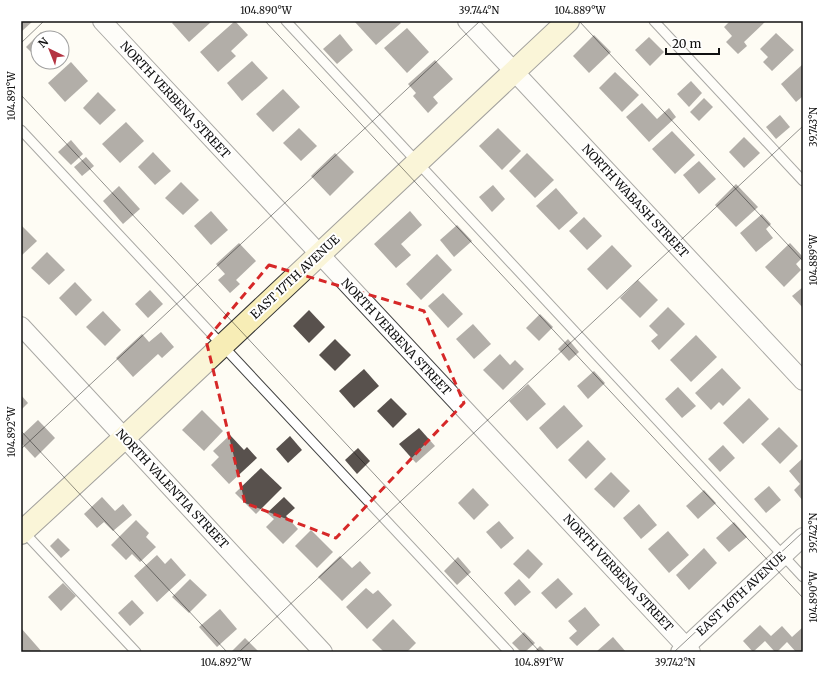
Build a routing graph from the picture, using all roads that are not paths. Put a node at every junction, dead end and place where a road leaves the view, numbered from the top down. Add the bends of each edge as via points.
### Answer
1 (102, 21) edge
2 (286, 21) edge
3 (467, 21) edge
4 (568, 21) edge
5 (654, 21) edge
6 (514, 72) junction
7 (21, 130) edge
8 (417, 163) junction
9 (803, 181) edge
10 (319, 255) junction
11 (21, 326) edge
12 (222, 346) junction
13 (803, 381) edge
14 (125, 437) junction
15 (22, 531) edge
16 (803, 537) edge
17 (783, 556) junction
18 (803, 577) edge
19 (686, 650) edge
20 (136, 652) edge
21 (323, 652) edge
22 (509, 652) edge

1 - 10 street, NORTH VERBENA STREET
2 - 8 lane
3 - 6 street, NORTH WABASH STREET
4 - 6 street, EAST 17TH AVENUE
5 - 9 lane
6 - 8 street, EAST 17TH AVENUE
6 - 13 street, NORTH WABASH STREET
7 - 12 lane
8 - 10 street, EAST 17TH AVENUE
8 - 17 lane
10 - 12 street, EAST 17TH AVENUE
10 - 19 street, NORTH VERBENA STREET
11 - 14 street, NORTH VALENTIA STREET
12 - 14 street, EAST 17TH AVENUE
12 - 22 lane
14 - 15 street, EAST 17TH AVENUE
14 - 21 street, NORTH VALENTIA STREET
15 - 20 lane
16 - 17 street, EAST 16TH AVENUE
17 - 18 lane
17 - 19 street, EAST 16TH AVENUE

